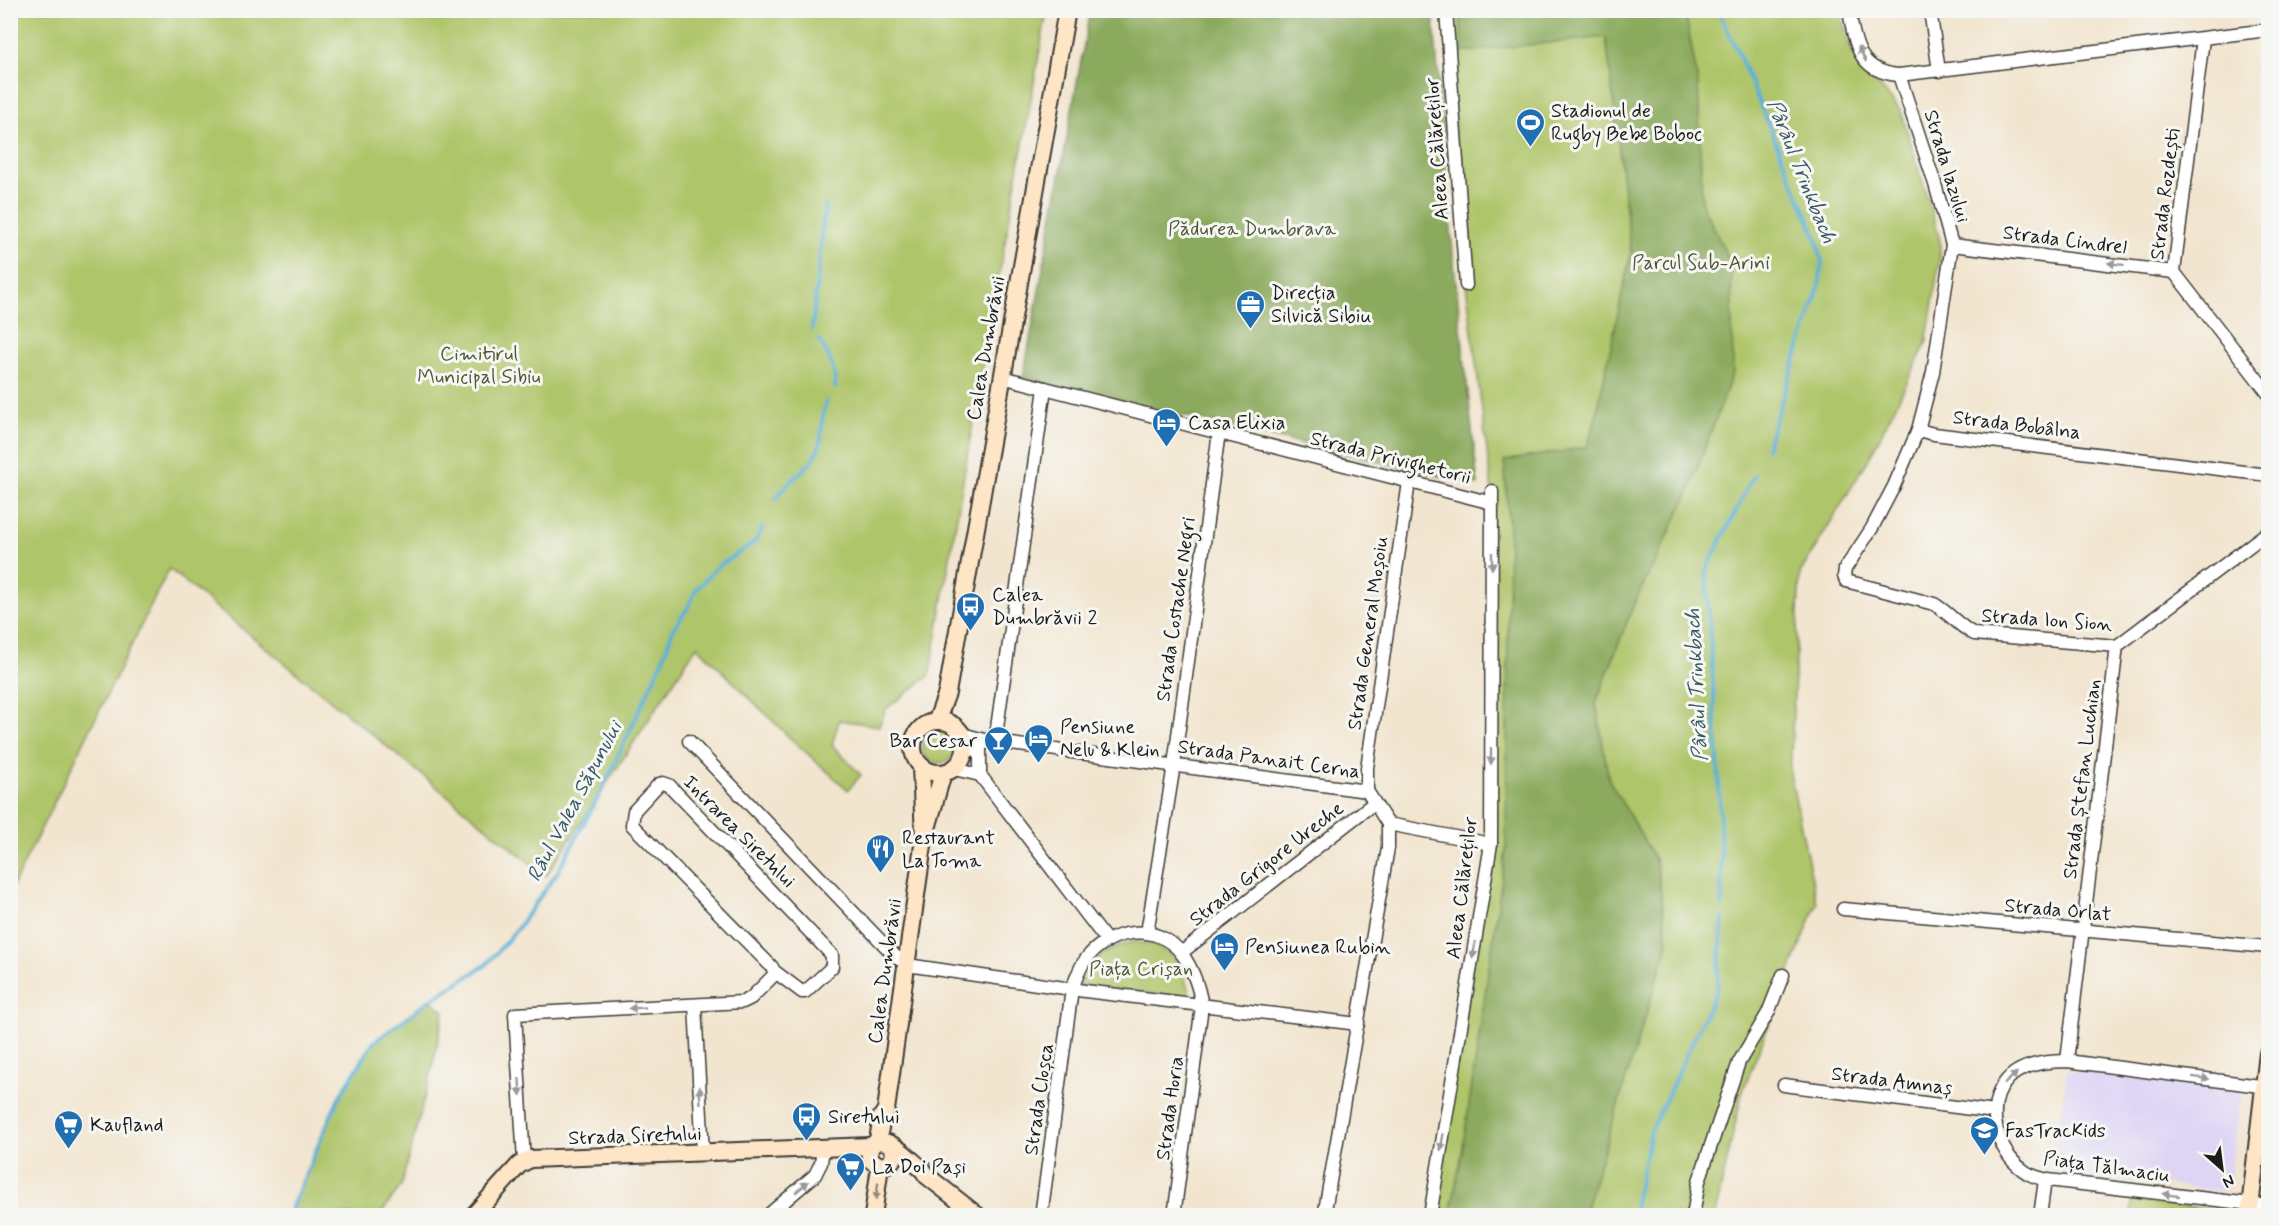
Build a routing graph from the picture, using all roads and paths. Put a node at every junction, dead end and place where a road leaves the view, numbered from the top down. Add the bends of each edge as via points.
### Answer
1 (1066, 10) edge
2 (1446, 10) edge
3 (1849, 10) edge
4 (1930, 10) edge
5 (2268, 30) edge
6 (2203, 39) junction
7 (1939, 71) junction
8 (1899, 75) junction
9 (1952, 245) junction
10 (2174, 272) junction
11 (1466, 285) dead end
12 (1002, 377) junction
13 (1045, 388) junction
14 (2268, 393) edge
15 (1918, 430) junction
16 (1219, 432) junction
17 (2268, 475) edge
18 (1409, 482) junction
19 (1492, 497) joint
20 (2268, 532) edge
21 (2117, 646) junction
22 (950, 726) junction
23 (689, 741) dead end
24 (982, 745) junction
25 (1174, 765) junction
26 (921, 766) junction
27 (948, 771) junction
28 (980, 775) junction
29 (1366, 791) junction
30 (1374, 803) junction
31 (1388, 824) junction
32 (924, 838) junction
33 (1491, 844) junction
34 (1843, 909) dead end
35 (2082, 931) junction
36 (1147, 933) junction
37 (1107, 941) junction
38 (2268, 946) edge
39 (1181, 953) junction
40 (907, 965) junction
41 (774, 971) junction
42 (1783, 975) dead end
43 (1072, 989) junction
44 (695, 1005) junction
45 (1202, 1006) junction
46 (1358, 1024) junction
47 (2268, 1053) edge
48 (2067, 1061) junction
49 (1784, 1085) dead end
50 (2266, 1087) edge
51 (1995, 1113) junction
52 (823, 1149) junction
53 (881, 1151) junction
54 (703, 1154) junction
55 (524, 1161) junction
56 (2045, 1180) junction
57 (2268, 1206) edge
58 (2250, 1210) edge
59 (473, 1215) edge
60 (767, 1215) edge
61 (873, 1215) edge
62 (978, 1215) edge
63 (1041, 1215) edge
64 (1174, 1215) edge
65 (1324, 1215) edge
66 (1430, 1215) edge
67 (1693, 1215) edge
68 (2040, 1215) edge

1 - 12 main road, Calea Dumbrăvii
2 - 11 street, Aleea Călăreților
8 -> 3 street via 1881,73 1868,66 1853,34
4 - 7 street
5 - 6 street
6 - 7 street
6 - 10 street, Strada Rozdești
7 - 8 street
8 - 9 street, Strada Iazului
10 -> 9 street, Strada Cindrel
9 - 15 street, Strada Iazului via 1933,372
10 - 14 street, Strada Rozdești
12 - 13 street, Strada Privighetorii
12 - 22 main road, Calea Dumbrăvii via 947,693
13 - 16 street, Strada Privighetorii
13 - 24 street
15 - 17 street, Strada Bobâlna
15 - 21 street, Strada Ion Sion via 1872,528 1845,569 1846,580 1934,604 1974,634
16 - 18 street, Strada Privighetorii
16 - 25 street, Strada Costache Negri
18 - 19 street, Strada Privighetorii
18 - 29 street, Strada General Moșoiu via 1366,768
19 -> 33 street, Aleea Călăreților
20 - 21 street, Strada Ion Sion
21 - 35 street, Strada Ștefan Luchian
22 - 24 main road, Calea Dumbrăvii
22 - 24 street, Strada Panait Cerna
22 - 26 main road, Calea Dumbrăvii via 924,725 914,739 914,757
23 - 40 street
24 - 25 street, Strada Panait Cerna
24 - 27 main road, Calea Dumbrăvii
24 - 28 street
25 - 29 street, Strada Panait Cerna
25 - 36 street, Strada Costache Negri
26 - 27 main road via 935,773
26 - 32 main road, Calea Dumbrăvii
27 - 28 street
27 - 32 main road, Calea Dumbrăvii
28 - 37 street
29 - 30 street, Strada Panait Cerna
30 - 31 street, Strada Panait Cerna
30 - 39 street, Strada Grigore Ureche
31 - 33 street
31 - 46 street via 1388,848
32 - 40 main road, Calea Dumbrăvii
33 -> 66 street, Aleea Călăreților
34 - 35 street, Strada Orlat
35 - 38 street, Strada Orlat
35 - 48 street, Strada Ștefan Luchian
36 - 37 street via 1120,934
36 - 39 street via 1160,937
37 - 43 street via 1085,960
39 - 45 street via 1196,981
40 - 43 street
40 - 53 main road, Calea Dumbrăvii via 882,1116
41 - 41 street, Intrarea Siretului via 632,825 634,811 659,784 669,785 832,955 832,967 805,992
41 - 44 street via 772,979 748,1000
42 - 67 street via 1768,1013 1739,1062 1699,1181
43 - 45 street
43 - 63 street, Strada Cloșca
54 -> 44 street
44 -> 55 street via 515,1014
45 - 46 street
45 - 64 street, Strada Horia
46 - 65 street
47 - 50 main road
48 -> 50 street
51 -> 48 street via 2001,1090 2014,1073 2039,1064
49 - 51 street, Strada Amnaș
50 - 58 main road
51 - 56 street, Piața Tălmaciu via 2007,1153 2022,1170
52 - 53 main road, Strada Siretului via 852,1145
52 - 54 main road, Strada Siretului
60 -> 52 street via 815,1175
53 -> 61 main road, Calea Dumbrăvii
53 - 62 main road via 922,1170
54 - 55 main road, Strada Siretului
55 - 59 main road
58 -> 56 street, Piața Tălmaciu
56 - 68 street
57 - 58 street, Piața Tălmaciu

